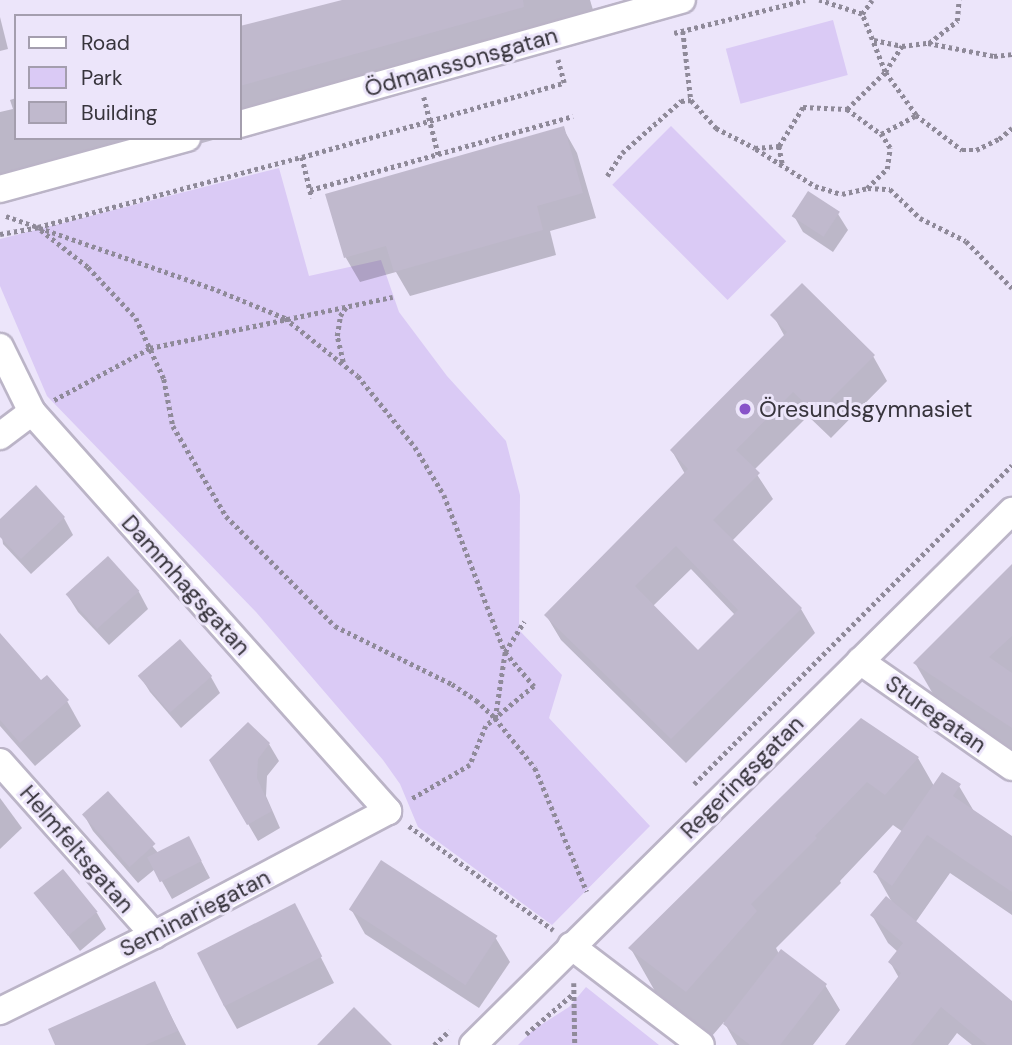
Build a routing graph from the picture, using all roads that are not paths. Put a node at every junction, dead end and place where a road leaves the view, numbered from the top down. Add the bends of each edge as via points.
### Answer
1 (682, 0) edge
2 (616, 9) edge
3 (242, 123) edge
4 (180, 140) edge
5 (0, 188) edge
6 (0, 347) edge
7 (32, 412) junction
8 (0, 436) edge
9 (1012, 511) edge
10 (860, 661) junction
11 (0, 762) edge
12 (1012, 767) edge
13 (388, 811) joint
14 (154, 935) junction
15 (571, 946) junction
16 (0, 1011) edge
17 (473, 1045) edge
18 (701, 1045) edge

1 - 2 street, Ödmanssonsgatan
2 - 3 street, Ödmanssonsgatan
4 - 5 street
6 - 7 street, Dammhagsgatan
7 - 8 street
7 - 13 street, Dammhagsgatan
9 - 10 street, Regeringsgatan
10 - 12 street, Sturegatan
10 - 15 street, Regeringsgatan
11 - 14 street, Helmfeltsgatan
13 - 14 street, Seminariegatan
14 - 16 street, Seminariegatan
15 - 17 street, Regeringsgatan
15 - 18 street

